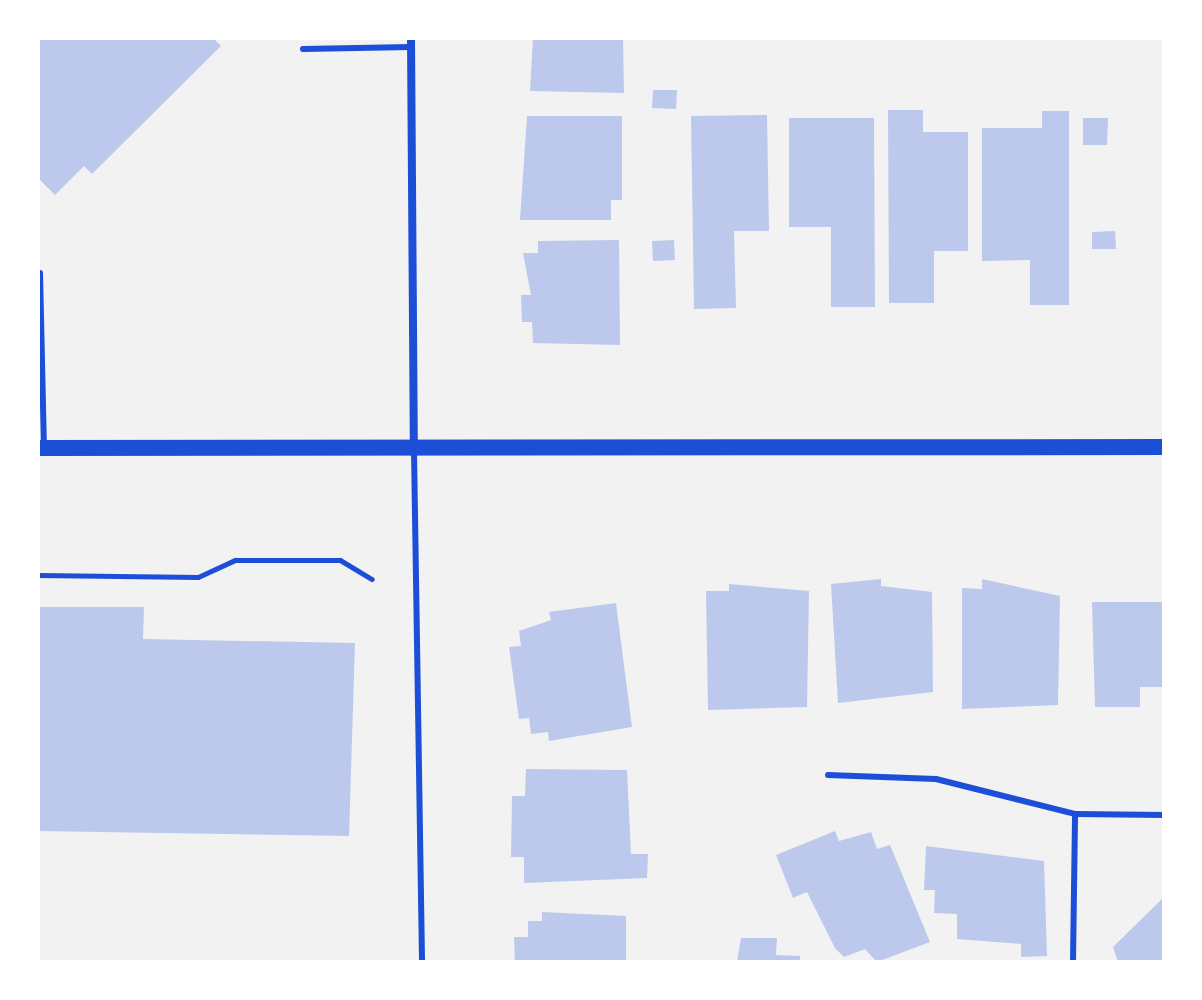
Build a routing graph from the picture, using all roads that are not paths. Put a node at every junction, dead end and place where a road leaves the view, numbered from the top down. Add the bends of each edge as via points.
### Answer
1 (411, 43) edge
2 (303, 49) dead end
3 (40, 273) edge
4 (1164, 447) edge
5 (41, 448) edge
6 (414, 448) junction
7 (828, 775) dead end
8 (1075, 814) junction
9 (1164, 815) edge
10 (422, 962) edge
11 (1073, 962) edge

1 - 2 lane
1 - 6 street
3 - 5 lane
4 - 6 main road
5 - 6 main road
6 - 10 lane
7 - 8 lane via 936,779
8 - 9 lane
8 - 11 lane

